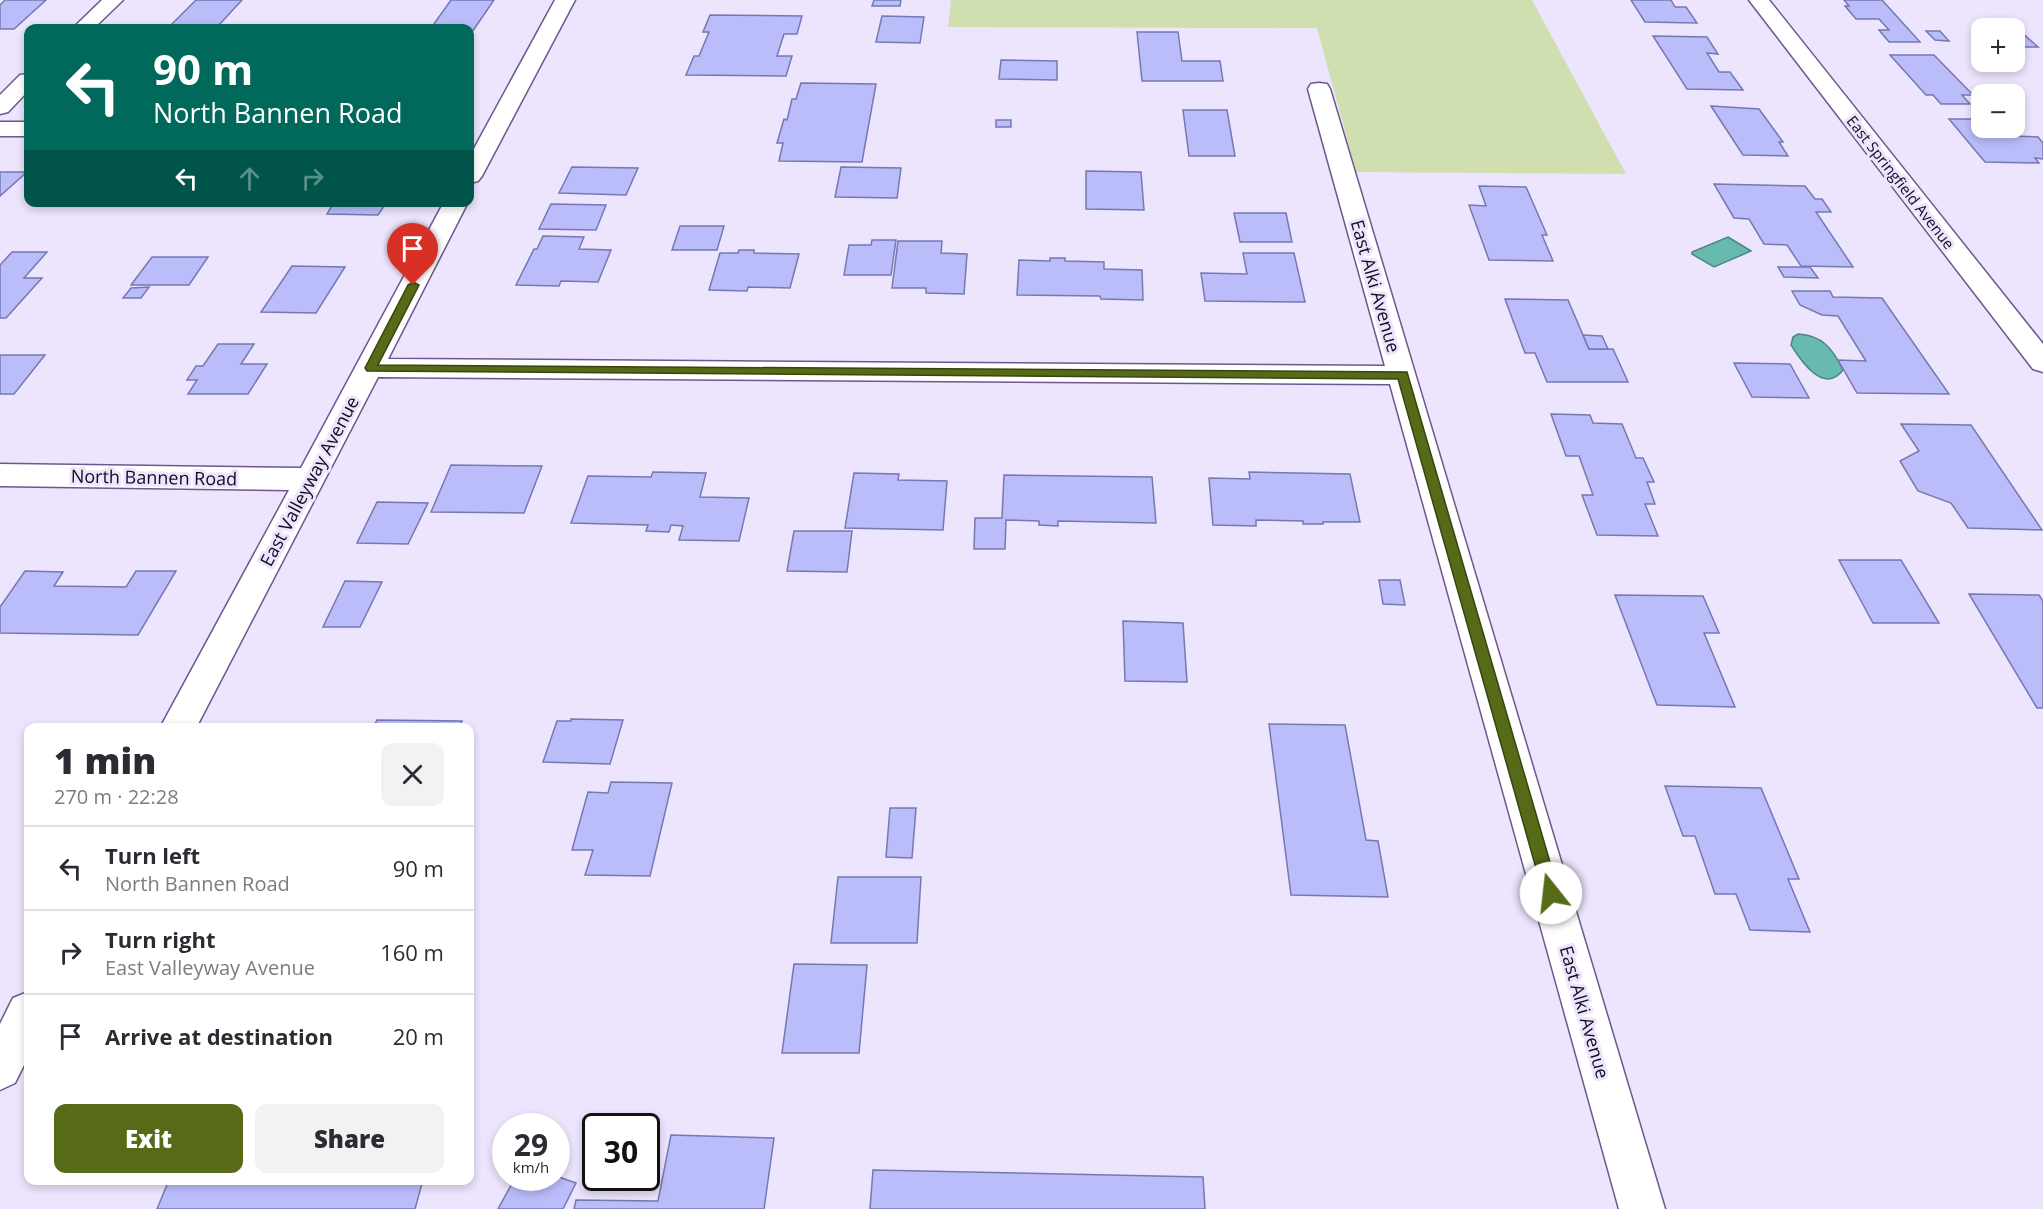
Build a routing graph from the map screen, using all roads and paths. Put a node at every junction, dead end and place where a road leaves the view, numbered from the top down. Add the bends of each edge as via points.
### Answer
1 (113, 0) edge
2 (565, 0) edge
3 (1759, 0) edge
4 (87, 24) edge
5 (24, 84) edge
6 (1319, 89) dead end
7 (0, 106) edge
8 (0, 129) edge
9 (24, 129) edge
10 (474, 131) edge
11 (493, 131) junction
12 (474, 168) edge
13 (453, 207) edge
14 (2043, 363) edge
15 (371, 368) junction
16 (1402, 375) junction
17 (0, 475) edge
18 (309, 479) junction
19 (181, 723) edge
20 (24, 1022) edge
21 (0, 1068) edge
22 (1642, 1209) edge

1 - 4 street
2 - 11 street
3 - 14 street, East Springfield Avenue
5 - 7 street
6 - 16 street, East Alki Avenue
8 - 9 street
10 - 11 street
11 - 12 street
13 - 15 street, East Valleyway Avenue
15 - 16 street
15 - 18 street, East Valleyway Avenue
16 - 22 street, East Alki Avenue
17 - 18 street, North Bannen Road
18 - 19 street, East Valleyway Avenue
20 - 21 street

